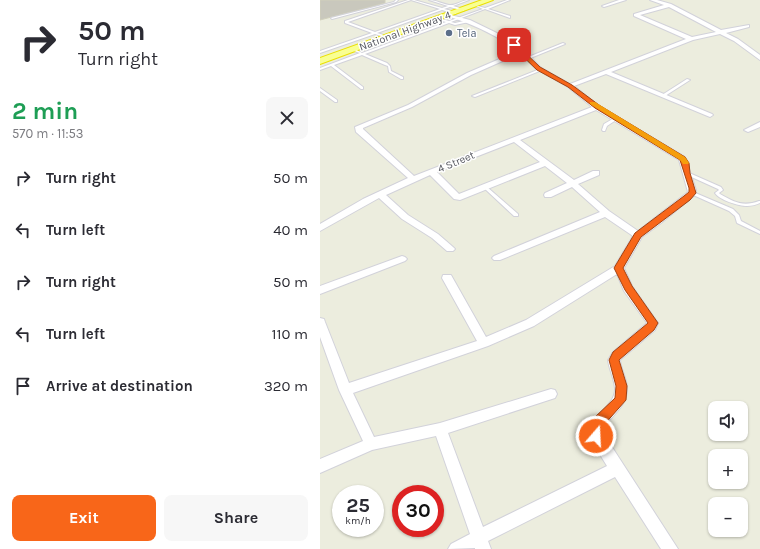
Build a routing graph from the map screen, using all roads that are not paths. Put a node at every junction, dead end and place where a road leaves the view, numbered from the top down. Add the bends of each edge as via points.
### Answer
1 (397, 0) edge
2 (411, 0) edge
3 (430, 0) edge
4 (489, 0) edge
5 (509, 0) edge
6 (624, 0) edge
7 (652, 0) edge
8 (471, 3) edge
9 (669, 5) junction
10 (604, 6) dead end
11 (485, 9) junction
12 (453, 13) junction
13 (509, 17) dead end
14 (332, 18) dead end
15 (468, 21) junction
16 (747, 26) dead end
17 (720, 31) junction
18 (375, 33) junction
19 (386, 37) junction
20 (691, 39) junction
21 (564, 44) dead end
22 (352, 49) junction
23 (522, 51) junction
24 (320, 52) edge
25 (363, 54) junction
26 (527, 58) junction
27 (760, 58) edge
28 (320, 61) edge
29 (331, 61) junction
30 (320, 70) edge
31 (541, 70) junction
32 (606, 72) junction
33 (402, 78) dead end
34 (688, 80) dead end
35 (570, 86) junction
36 (362, 88) dead end
37 (320, 89) edge
38 (664, 95) junction
39 (474, 96) dead end
40 (336, 101) dead end
41 (597, 106) junction
42 (710, 115) dead end
43 (617, 118) junction
44 (760, 124) edge
45 (604, 130) dead end
46 (748, 130) dead end
47 (515, 139) junction
48 (545, 163) junction
49 (432, 172) junction
50 (596, 173) dead end
51 (686, 173) junction
52 (413, 179) junction
53 (572, 183) junction
54 (486, 188) junction
55 (692, 193) junction
56 (380, 194) junction
57 (548, 195) dead end
58 (758, 202) dead end
59 (606, 213) junction
60 (516, 215) dead end
61 (320, 228) edge
62 (760, 233) edge
63 (638, 235) junction
64 (450, 249) dead end
65 (496, 258) dead end
66 (402, 259) dead end
67 (619, 268) junction
68 (447, 278) dead end
69 (320, 290) edge
70 (320, 322) edge
71 (484, 343) junction
72 (345, 390) junction
73 (551, 394) dead end
74 (440, 429) junction
75 (371, 444) junction
76 (320, 466) edge
77 (617, 468) junction
78 (481, 544) edge
79 (456, 549) edge
80 (670, 549) edge

1 - 14 lane
2 - 12 lane
2 - 18 lane via 346,22
3 - 12 lane
4 - 8 highway, National Highway 4
5 - 11 lane
6 - 10 street
7 - 9 street
8 - 11 lane
8 - 12 highway, National Highway 4
8 - 12 lane
9 - 17 street
9 - 20 street via 636,15
11 - 12 lane
11 - 13 lane
12 - 15 street
12 - 15 lane via 455,24
12 - 18 lane
12 - 19 highway, National Highway 4
12 - 25 lane
15 - 23 street via 505,39
16 - 17 street
17 - 20 street
17 - 27 street
18 - 19 lane
18 - 24 lane
19 - 22 highway, National Highway 4
20 - 32 street
21 - 26 lane
22 - 25 lane
22 - 29 highway, National Highway 4
23 - 26 street
23 - 52 street via 359,128
24 - 29 lane
25 - 29 lane
25 - 33 lane via 386,64 390,71
26 - 31 street
28 - 29 highway, National Highway 4
29 - 30 lane
29 - 36 lane
31 - 35 street
31 - 39 lane
32 - 35 street
32 - 38 street
34 - 38 lane
35 - 41 street
37 - 40 lane
38 - 42 street
41 - 43 street
41 - 47 street, 4 Street
43 - 45 lane via 605,125
43 - 51 street via 682,159 686,163
44 - 46 street
47 - 48 street
47 - 49 street, 4 Street
48 - 53 street
48 - 54 street
49 - 52 street, 4 Street
49 - 54 street via 460,198
50 - 53 street
51 - 55 street
51 - 58 lane via 720,188 718,195 737,204 754,205
52 - 56 street, 4 Street
53 - 57 street
53 - 59 street
54 - 60 lane
55 - 62 lane via 731,210 738,216 739,222
55 - 63 street
56 - 61 street, 4 Street
56 - 64 street via 406,217
59 - 63 street
59 - 65 street
63 - 67 street
66 - 69 street
67 - 71 street via 530,323
67 - 77 street via 628,288 653,323 614,360 621,386 620,400 594,429
68 - 71 street
70 - 72 street
71 - 72 street
72 - 75 street
73 - 74 street
74 - 75 street
74 - 78 street
75 - 76 street
77 - 78 street
77 - 80 street
78 - 79 street

